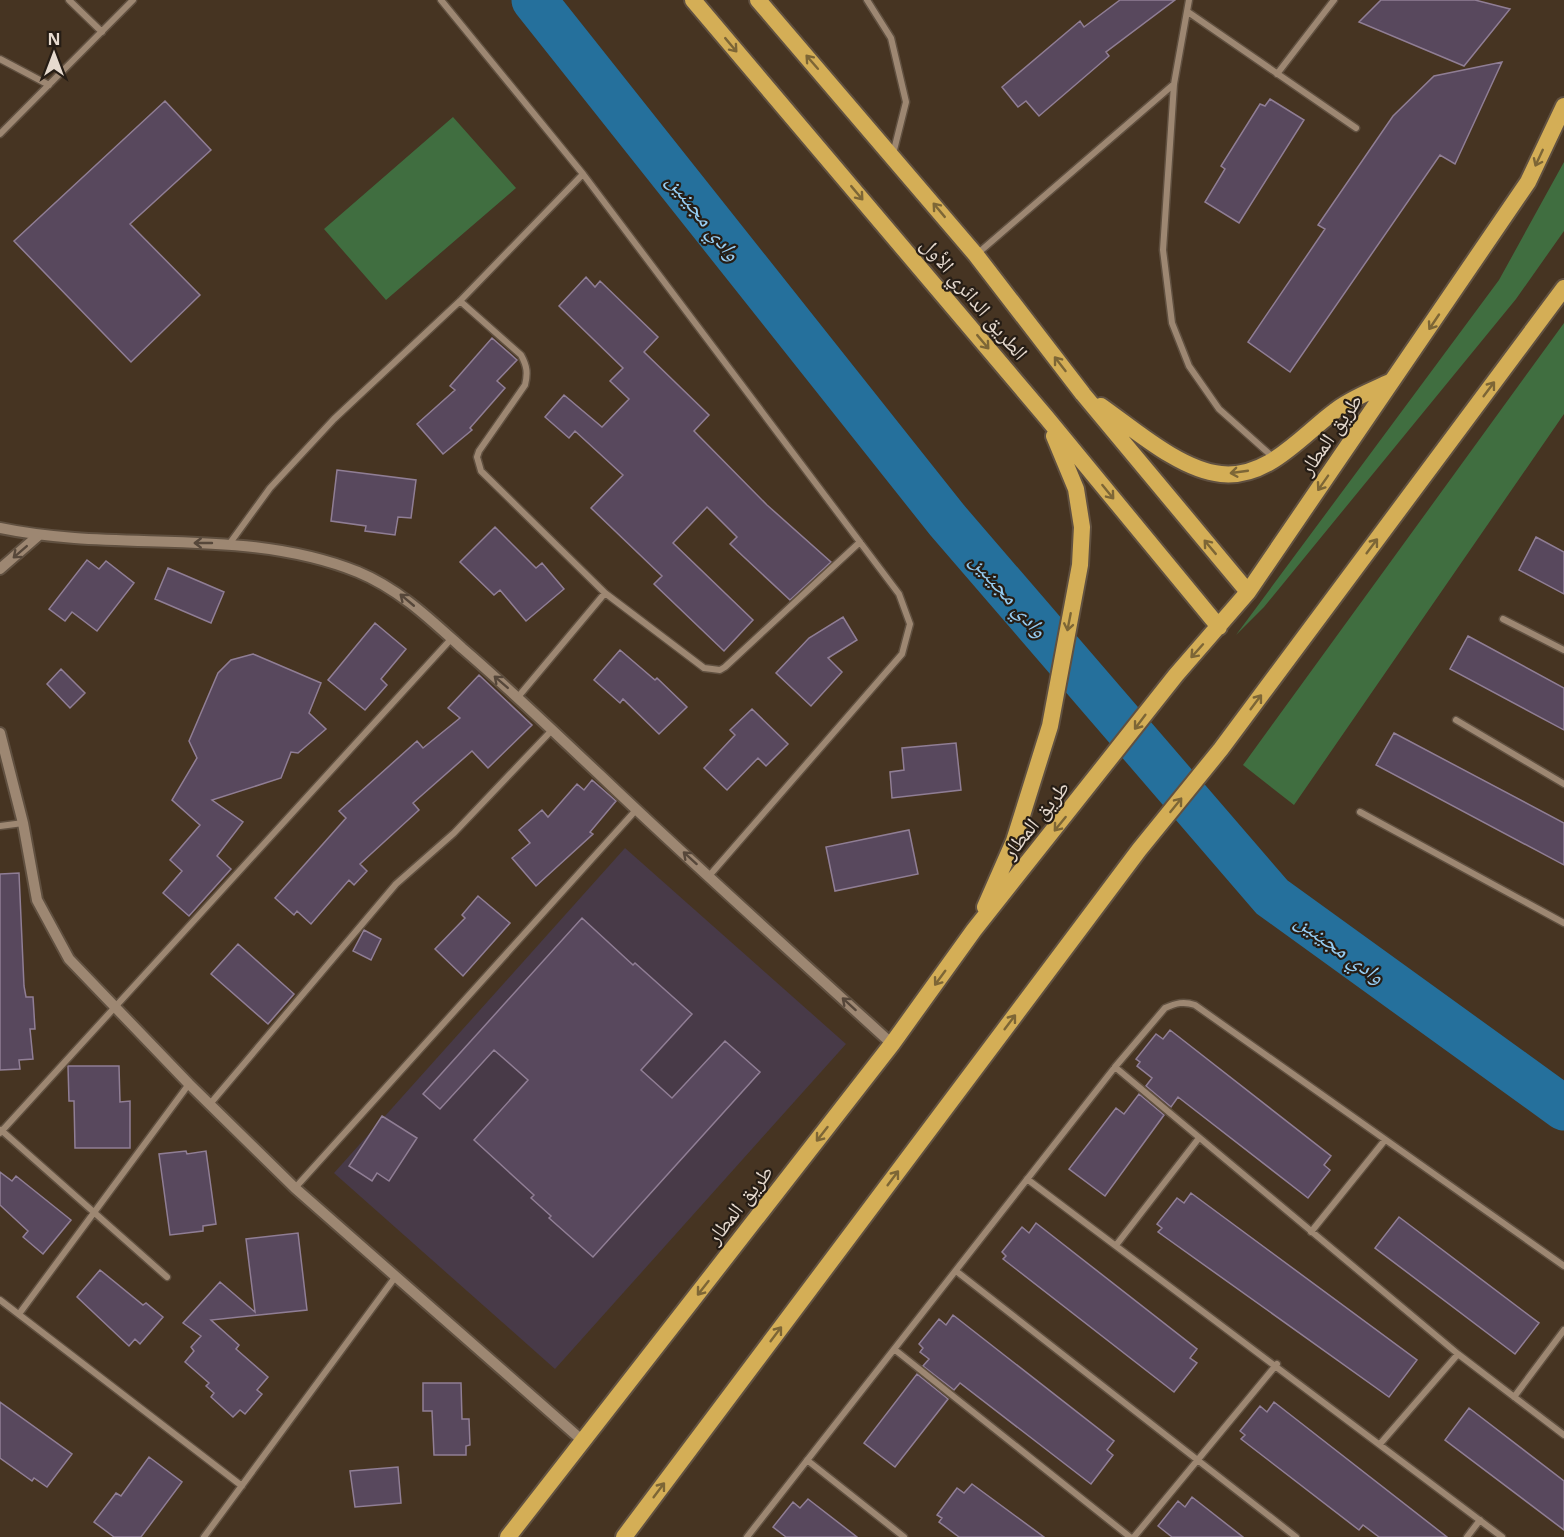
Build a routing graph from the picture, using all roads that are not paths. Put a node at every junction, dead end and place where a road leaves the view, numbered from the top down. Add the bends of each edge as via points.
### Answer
1 (69, 0) edge
2 (133, 0) edge
3 (441, 0) edge
4 (693, 0) edge
5 (758, 0) edge
6 (867, 0) edge
7 (1189, 0) edge
8 (1334, 0) edge
9 (1188, 12) junction
10 (102, 32) junction
11 (0, 59) edge
12 (1277, 74) junction
13 (1174, 84) junction
14 (49, 85) junction
15 (1564, 106) edge
16 (1356, 128) dead end
17 (0, 134) edge
18 (893, 154) junction
19 (583, 174) junction
20 (976, 255) junction
21 (1564, 288) edge
22 (460, 301) junction
23 (1395, 379) junction
24 (1083, 394) junction
25 (1047, 417) junction
26 (1276, 460) junction
27 (0, 528) edge
28 (39, 535) junction
29 (230, 543) junction
30 (860, 543) junction
31 (0, 569) edge
32 (1248, 592) junction
33 (605, 593) junction
34 (1503, 619) dead end
35 (1219, 627) junction
36 (452, 638) junction
37 (1564, 650) edge
38 (518, 697) junction
39 (1456, 720) dead end
40 (552, 730) junction
41 (0, 733) edge
42 (1564, 784) edge
43 (636, 810) junction
44 (1360, 812) dead end
45 (23, 823) junction
46 (0, 826) edge
47 (709, 876) junction
48 (1564, 923) edge
49 (974, 930) junction
50 (115, 1008) junction
51 (892, 1044) junction
52 (1115, 1067) junction
53 (189, 1084) junction
54 (210, 1104) junction
55 (1, 1131) edge
56 (1199, 1138) junction
57 (1385, 1140) junction
58 (1028, 1179) junction
59 (295, 1188) junction
60 (95, 1212) junction
61 (1311, 1232) junction
62 (1117, 1244) junction
63 (1564, 1266) edge
64 (956, 1271) junction
65 (397, 1275) junction
66 (167, 1277) dead end
67 (0, 1300) edge
68 (19, 1314) junction
69 (1564, 1330) edge
70 (894, 1350) junction
71 (1458, 1354) junction
72 (1276, 1365) junction
73 (1514, 1397) junction
74 (1564, 1435) edge
75 (584, 1442) junction
76 (1380, 1444) junction
77 (807, 1460) junction
78 (1198, 1460) junction
79 (242, 1486) junction
80 (1480, 1520) junction
81 (204, 1537) edge
82 (508, 1537) edge
83 (624, 1537) edge
84 (747, 1537) edge
85 (904, 1537) edge
86 (1132, 1537) edge
87 (1296, 1537) edge
88 (1467, 1537) edge
89 (1502, 1537) edge

1 - 10 street
2 - 10 street
3 - 19 street
4 -> 25 highway, الطريق الدائري الأول
18 -> 5 highway, الطريق الدائري الأول
6 - 18 street via 891,38 906,102
7 - 9 street
8 - 12 street
9 - 12 street
9 - 13 street
10 - 14 street
11 - 14 street
12 - 16 street
13 - 20 street
13 - 26 street via 1163,250 1172,323 1189,366 1219,409
14 - 17 street
15 -> 23 highway, طريق المطار via 1528,182
20 -> 18 highway, الطريق الدائري الأول
19 - 22 street
19 - 30 street
24 -> 20 highway, الطريق الدائري الأول
83 -> 21 highway via 1139,850 1221,749
22 - 29 street via 334,419 270,488
22 - 33 street via 520,355 528,375 479,451 481,471
23 - 26 highway via 1337,409
23 -> 32 highway, طريق المطار
26 -> 24 highway via 1246,472 1221,474 1193,465 1169,454
32 -> 24 highway, الطريق الدائري الأول
25 -> 35 highway, الطريق الدائري الأول
25 -> 49 highway via 1076,489 1082,527 1080,565 1050,726 1014,840
27 - 28 street
29 -> 28 street via 158,543
28 -> 31 street
36 -> 29 street via 401,594 358,572 297,554
30 - 33 street via 720,670 704,668
30 - 47 street via 899,594 910,624 902,654
32 - 35 highway, طريق المطار
33 - 38 street
34 - 37 street
35 -> 49 highway, طريق المطار via 1176,675
38 -> 36 street
36 - 50 street
38 - 40 street
39 - 42 street
40 - 43 street
40 - 54 street via 454,833 396,884
41 - 45 street
47 -> 43 street
43 - 59 street
44 - 48 street
45 - 46 street
45 - 50 street via 37,900 69,959
51 -> 47 street
49 -> 51 highway, طريق المطار
50 - 53 street
50 - 55 street
51 -> 75 highway, طريق المطار
52 - 56 street
52 - 57 street via 1165,1008 1185,1002 1195,1005
52 - 58 street
53 - 54 street
53 - 60 street
54 - 59 street
55 - 60 street
56 - 61 street
56 - 62 street
57 - 61 street
57 - 63 street
58 - 62 street
58 - 64 street
59 - 65 street
60 - 66 street
60 - 68 street
61 - 71 street
62 - 72 street
64 - 70 street
64 - 78 street
65 - 75 street
65 - 79 street
67 - 68 street
68 - 79 street
69 - 73 street
70 - 77 street
70 - 86 street
71 - 73 street
71 - 76 street
72 - 76 street
72 - 78 street
73 - 74 street
75 - 82 highway, طريق المطار
76 - 80 street
77 - 84 street
77 - 85 street
78 - 86 street
78 - 87 street
79 - 81 street
80 - 88 street
80 - 89 street

